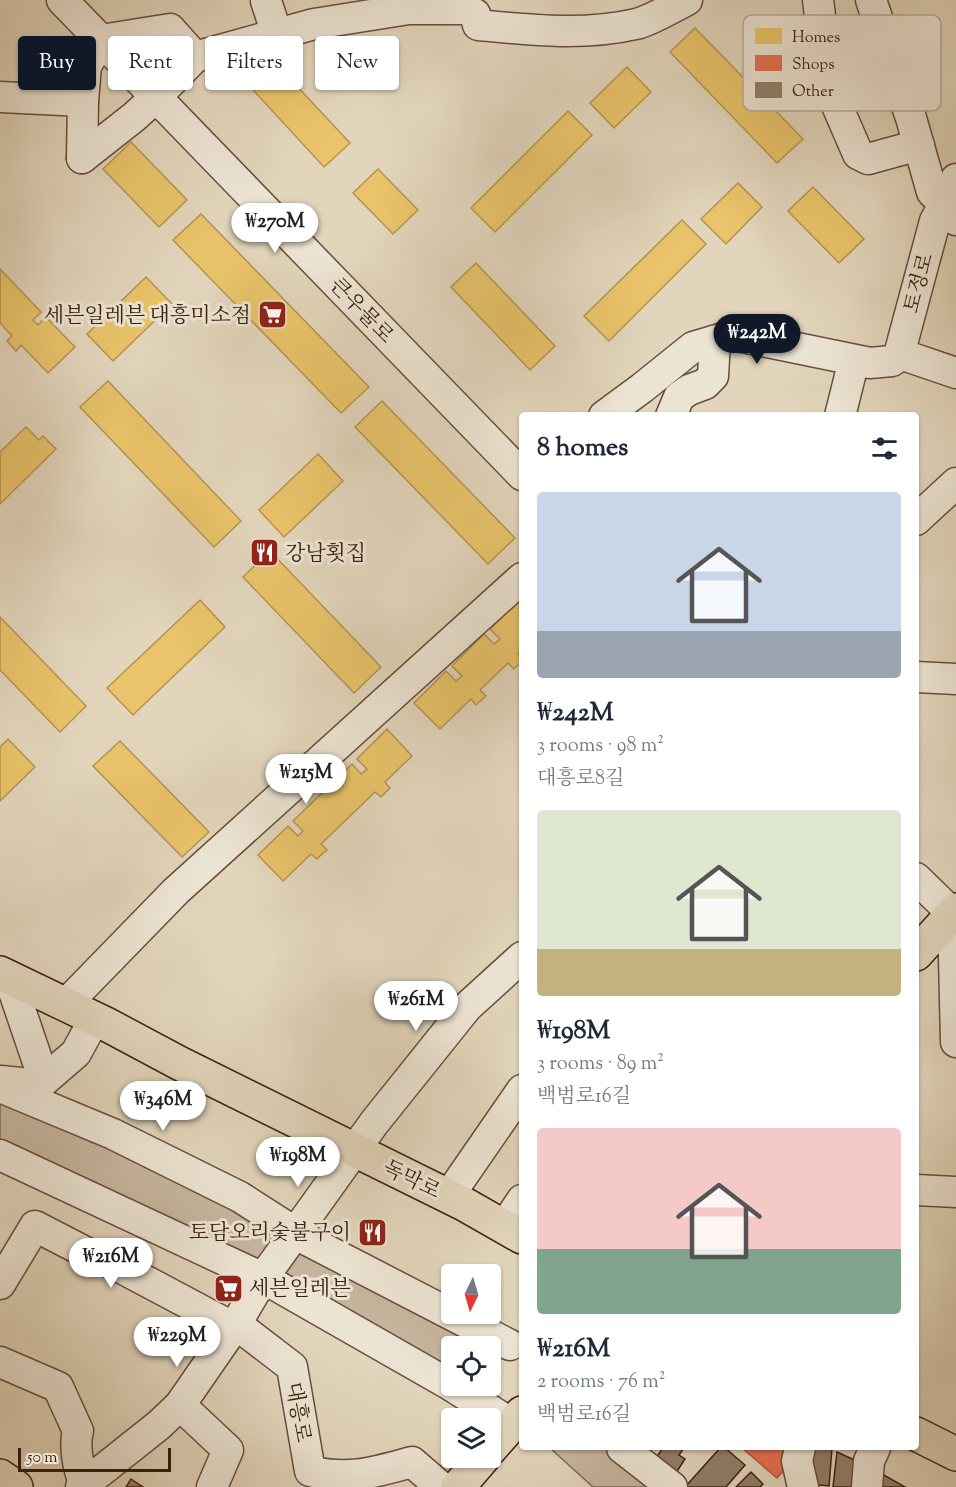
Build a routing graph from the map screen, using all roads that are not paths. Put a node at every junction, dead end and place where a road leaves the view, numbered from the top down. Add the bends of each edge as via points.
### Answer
1 (62, 0) edge
2 (687, 0) edge
3 (818, 0) edge
4 (871, 0) edge
5 (266, 1) edge
6 (820, 15) edge
7 (876, 15) edge
8 (277, 34) junction
9 (101, 40) junction
10 (195, 57) junction
11 (0, 97) edge
12 (156, 97) junction
13 (83, 101) junction
14 (840, 111) edge
15 (908, 111) edge
16 (919, 145) junction
17 (952, 201) edge
18 (715, 341) junction
19 (899, 355) junction
20 (854, 360) junction
21 (956, 373) edge
22 (609, 412) edge
23 (673, 412) edge
24 (841, 412) edge
25 (516, 459) edge
26 (956, 483) edge
27 (919, 517) edge
28 (519, 581) edge
29 (919, 677) edge
30 (956, 679) edge
31 (919, 881) edge
32 (954, 912) edge
33 (919, 951) edge
34 (519, 960) edge
35 (4, 975) edge
36 (66, 1004) junction
37 (95, 1018) junction
38 (956, 1042) edge
39 (0, 1080) edge
40 (44, 1080) junction
41 (0, 1087) edge
42 (519, 1093) edge
43 (355, 1151) junction
44 (0, 1155) edge
45 (919, 1190) edge
46 (956, 1192) edge
47 (448, 1197) junction
48 (519, 1211) edge
49 (513, 1232) edge
50 (296, 1233) junction
51 (263, 1278) junction
52 (0, 1284) edge
53 (236, 1324) junction
54 (510, 1345) dead end
55 (0, 1362) edge
56 (441, 1380) edge
57 (472, 1396) edge
58 (180, 1405) junction
59 (517, 1419) edge
60 (919, 1436) edge
61 (501, 1437) edge
62 (625, 1450) edge
63 (800, 1450) edge
64 (873, 1450) edge
65 (956, 1454) edge
66 (474, 1468) edge
67 (0, 1476) edge
68 (364, 1481) edge
69 (83, 1485) edge
70 (16, 1487) edge
71 (212, 1487) edge
72 (441, 1487) edge
73 (458, 1487) edge
74 (672, 1487) edge
75 (803, 1487) edge
76 (867, 1487) edge

1 - 9 street, 큰우물로
2 - 8 street via 638,24 585,32 478,25 475,14 466,9 409,9
3 - 6 street
4 - 7 street
5 - 8 street
8 - 10 street
9 - 10 street via 170,29
9 - 12 street, 큰우물로
9 - 13 street via 86,66
10 - 12 street
11 - 13 street
12 - 13 street via 82,158
12 - 25 street, 큰우물로
14 - 16 street via 858,154 868,159
15 - 16 street
16 - 17 street via 933,192
17 - 19 street, 토정로 via 935,221
18 - 20 street via 733,335
18 - 22 street via 693,347
18 - 23 street via 713,375 705,384 679,397
19 - 20 street via 891,361
19 - 21 street
20 - 24 street
26 - 27 street
28 - 36 street via 176,891
29 - 30 street
31 - 32 street
32 - 33 main road
32 - 38 street
34 - 43 street via 467,1007
35 - 36 main road, 독막로
35 - 40 street, 독막로
36 - 37 main road, 독막로
37 - 40 street via 76,1053
37 - 43 main road, 독막로
39 - 40 street via 39,1084
41 - 50 street via 113,1134 240,1197
42 - 47 street
43 - 47 main road, 독막로
43 - 50 street
44 - 51 street
45 - 46 street
47 - 49 main road, 독막로
48 - 49 street, 독막로
50 - 51 street
50 - 54 street
51 - 53 street
51 - 56 street
52 - 53 street via 35,1226 224,1322
53 - 58 street
53 - 68 street, 대흥로 via 292,1367 310,1471
55 - 69 street via 58,1387 78,1431
57 - 59 street
58 - 69 street
58 - 71 street via 228,1450
59 - 61 main road
60 - 65 main road
62 - 74 street
63 - 75 street via 797,1461
64 - 76 street
66 - 73 main road
67 - 70 main road
68 - 72 street, 대흥로 via 412,1462

